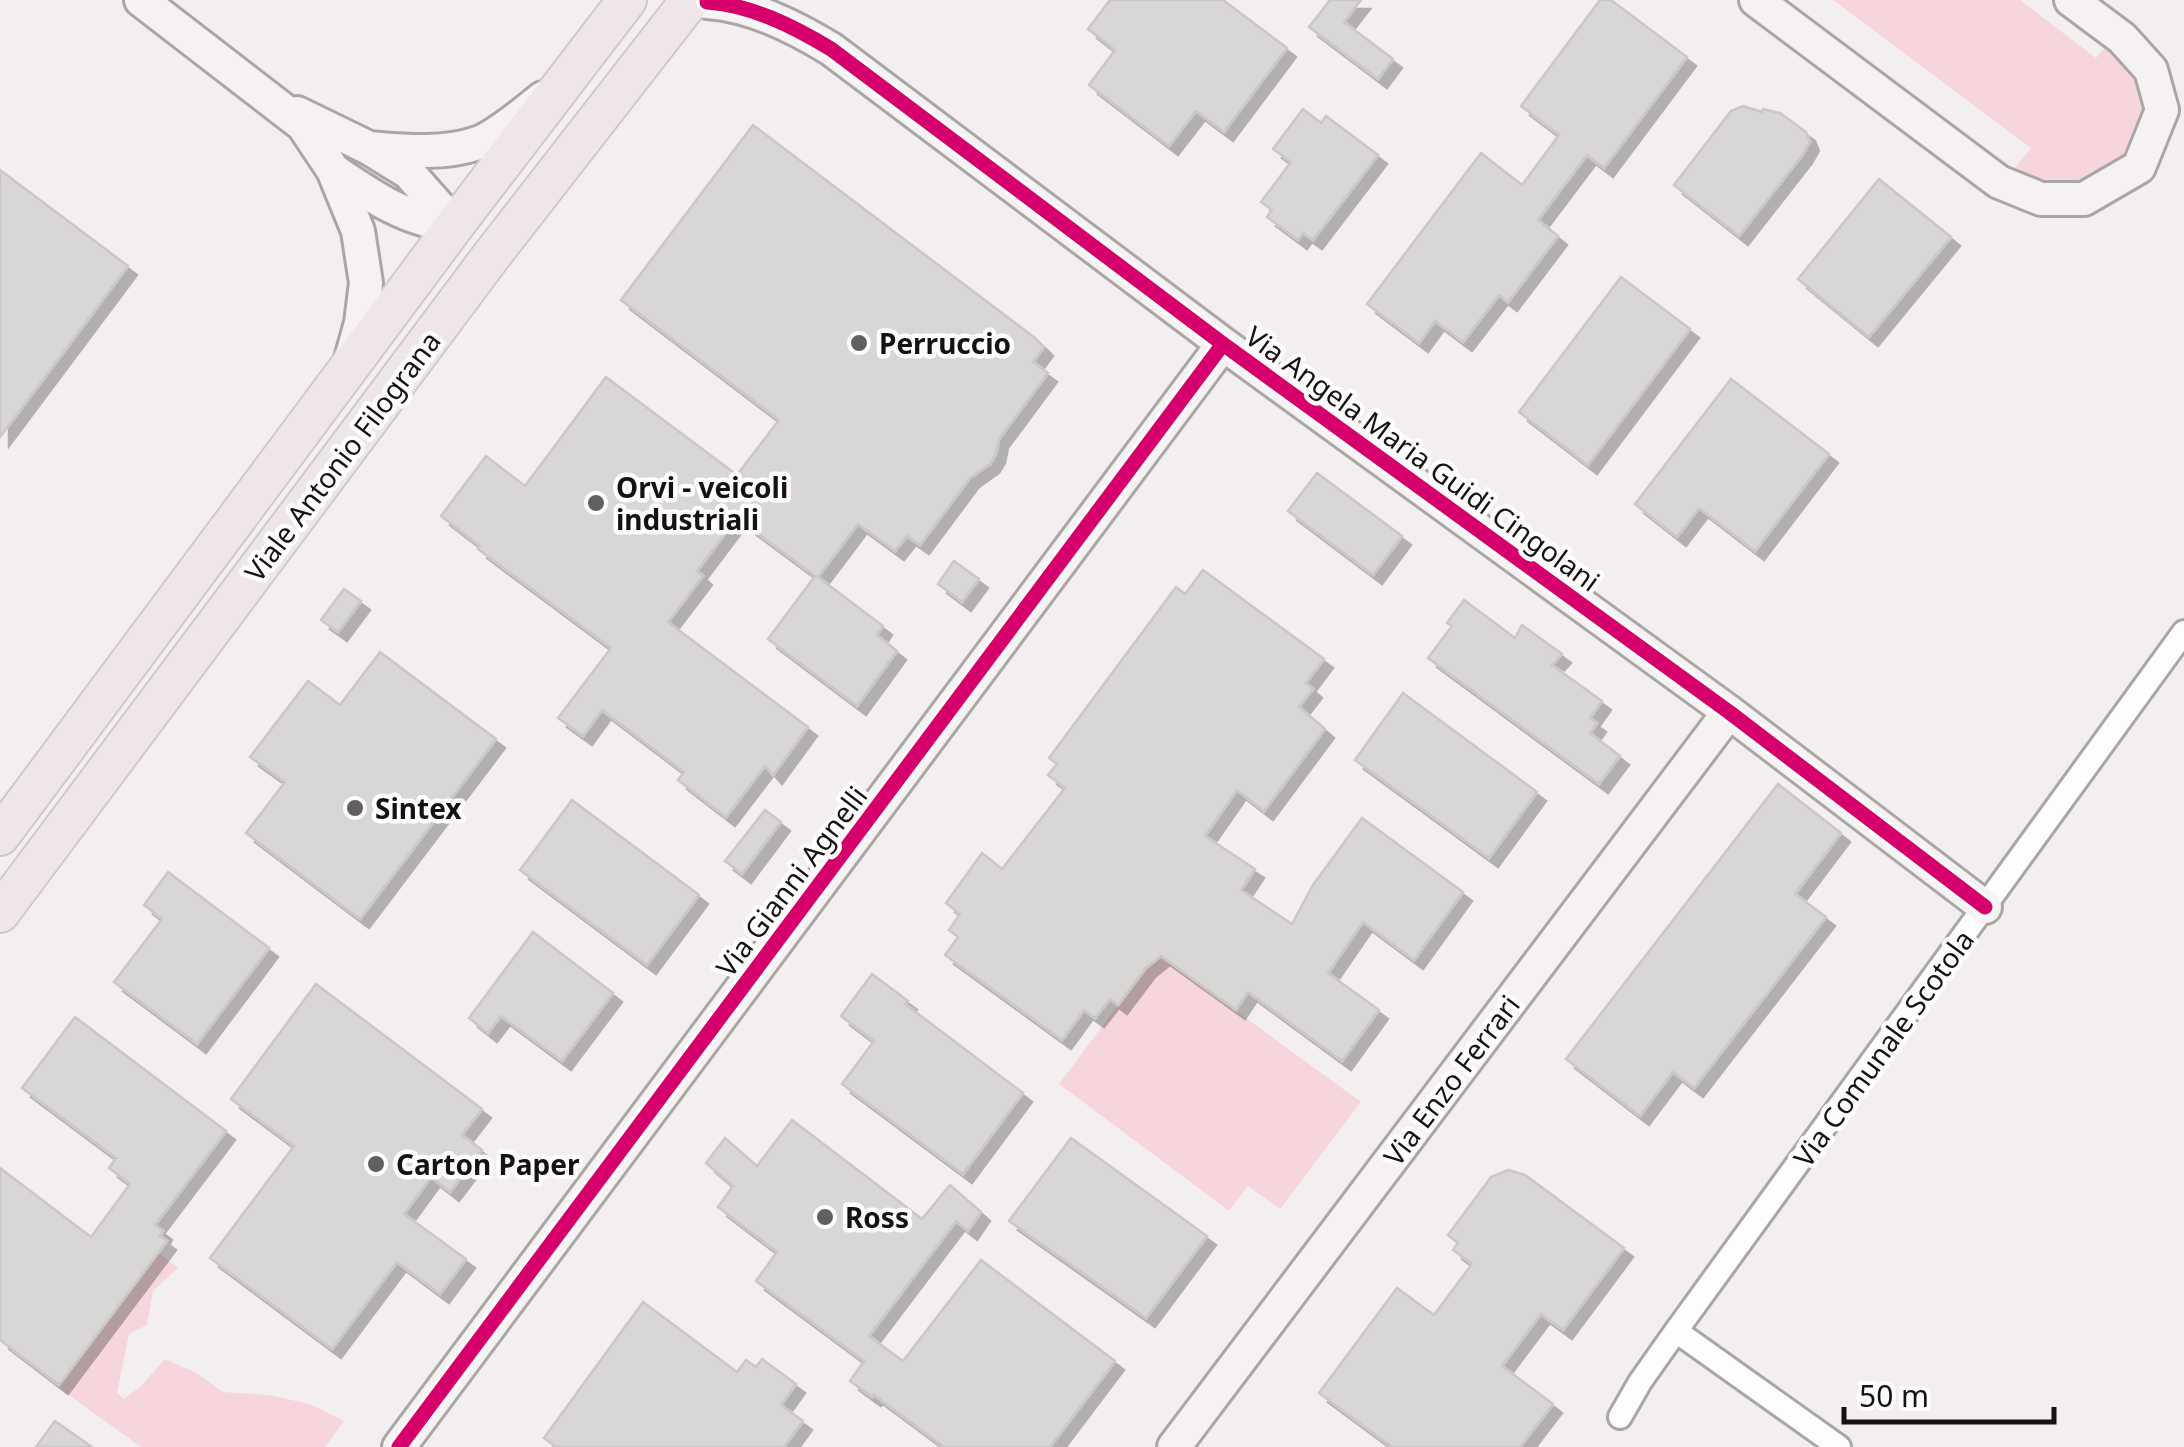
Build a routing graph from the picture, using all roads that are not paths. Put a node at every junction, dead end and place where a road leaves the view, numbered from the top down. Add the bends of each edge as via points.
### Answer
1 (141, 0) edge
2 (627, 0) edge
3 (788, 0) edge
4 (1756, 0) edge
5 (2072, 0) edge
6 (696, 1) edge
7 (831, 50) junction
8 (566, 80) junction
9 (279, 105) junction
10 (369, 148) junction
11 (333, 170) junction
12 (456, 225) junction
13 (492, 254) junction
14 (1223, 344) junction
15 (348, 368) junction
16 (2184, 632) edge
17 (1728, 712) junction
18 (0, 836) edge
19 (1985, 907) junction
20 (0, 913) edge
21 (1676, 1331) junction
22 (1620, 1418) dead end
23 (400, 1447) edge
24 (1174, 1447) edge
25 (1839, 1447) edge

1 - 9 street
2 - 8 main road, Viale Antonio Filograna
3 - 7 street
4 - 5 street via 2000,182 2041,199 2084,199 2139,168 2162,110 2151,70
6 - 7 street via 732,4
6 - 13 main road, Viale Antonio Filograna
7 - 14 street, Via Angela Maria Guidi Cingolani
8 - 10 street via 481,142 438,151
8 - 12 main road, Viale Antonio Filograna
9 - 10 street
9 - 11 street via 303,125
10 - 12 street via 408,172
11 - 12 street via 410,217
11 - 15 street via 358,231 366,283
12 - 13 main road
12 - 15 main road, Viale Antonio Filograna
13 - 20 main road, Viale Antonio Filograna
14 - 17 street, Via Angela Maria Guidi Cingolani
14 - 23 street, Via Gianni Agnelli
15 - 18 main road, Viale Antonio Filograna
16 - 19 street, Via Comunale Scotola
17 - 19 street, Via Angela Maria Guidi Cingolani
17 - 24 street, Via Enzo Ferrari
19 - 21 street, Via Comunale Scotola
21 - 22 street, Via Comunale Scotola
21 - 25 street

